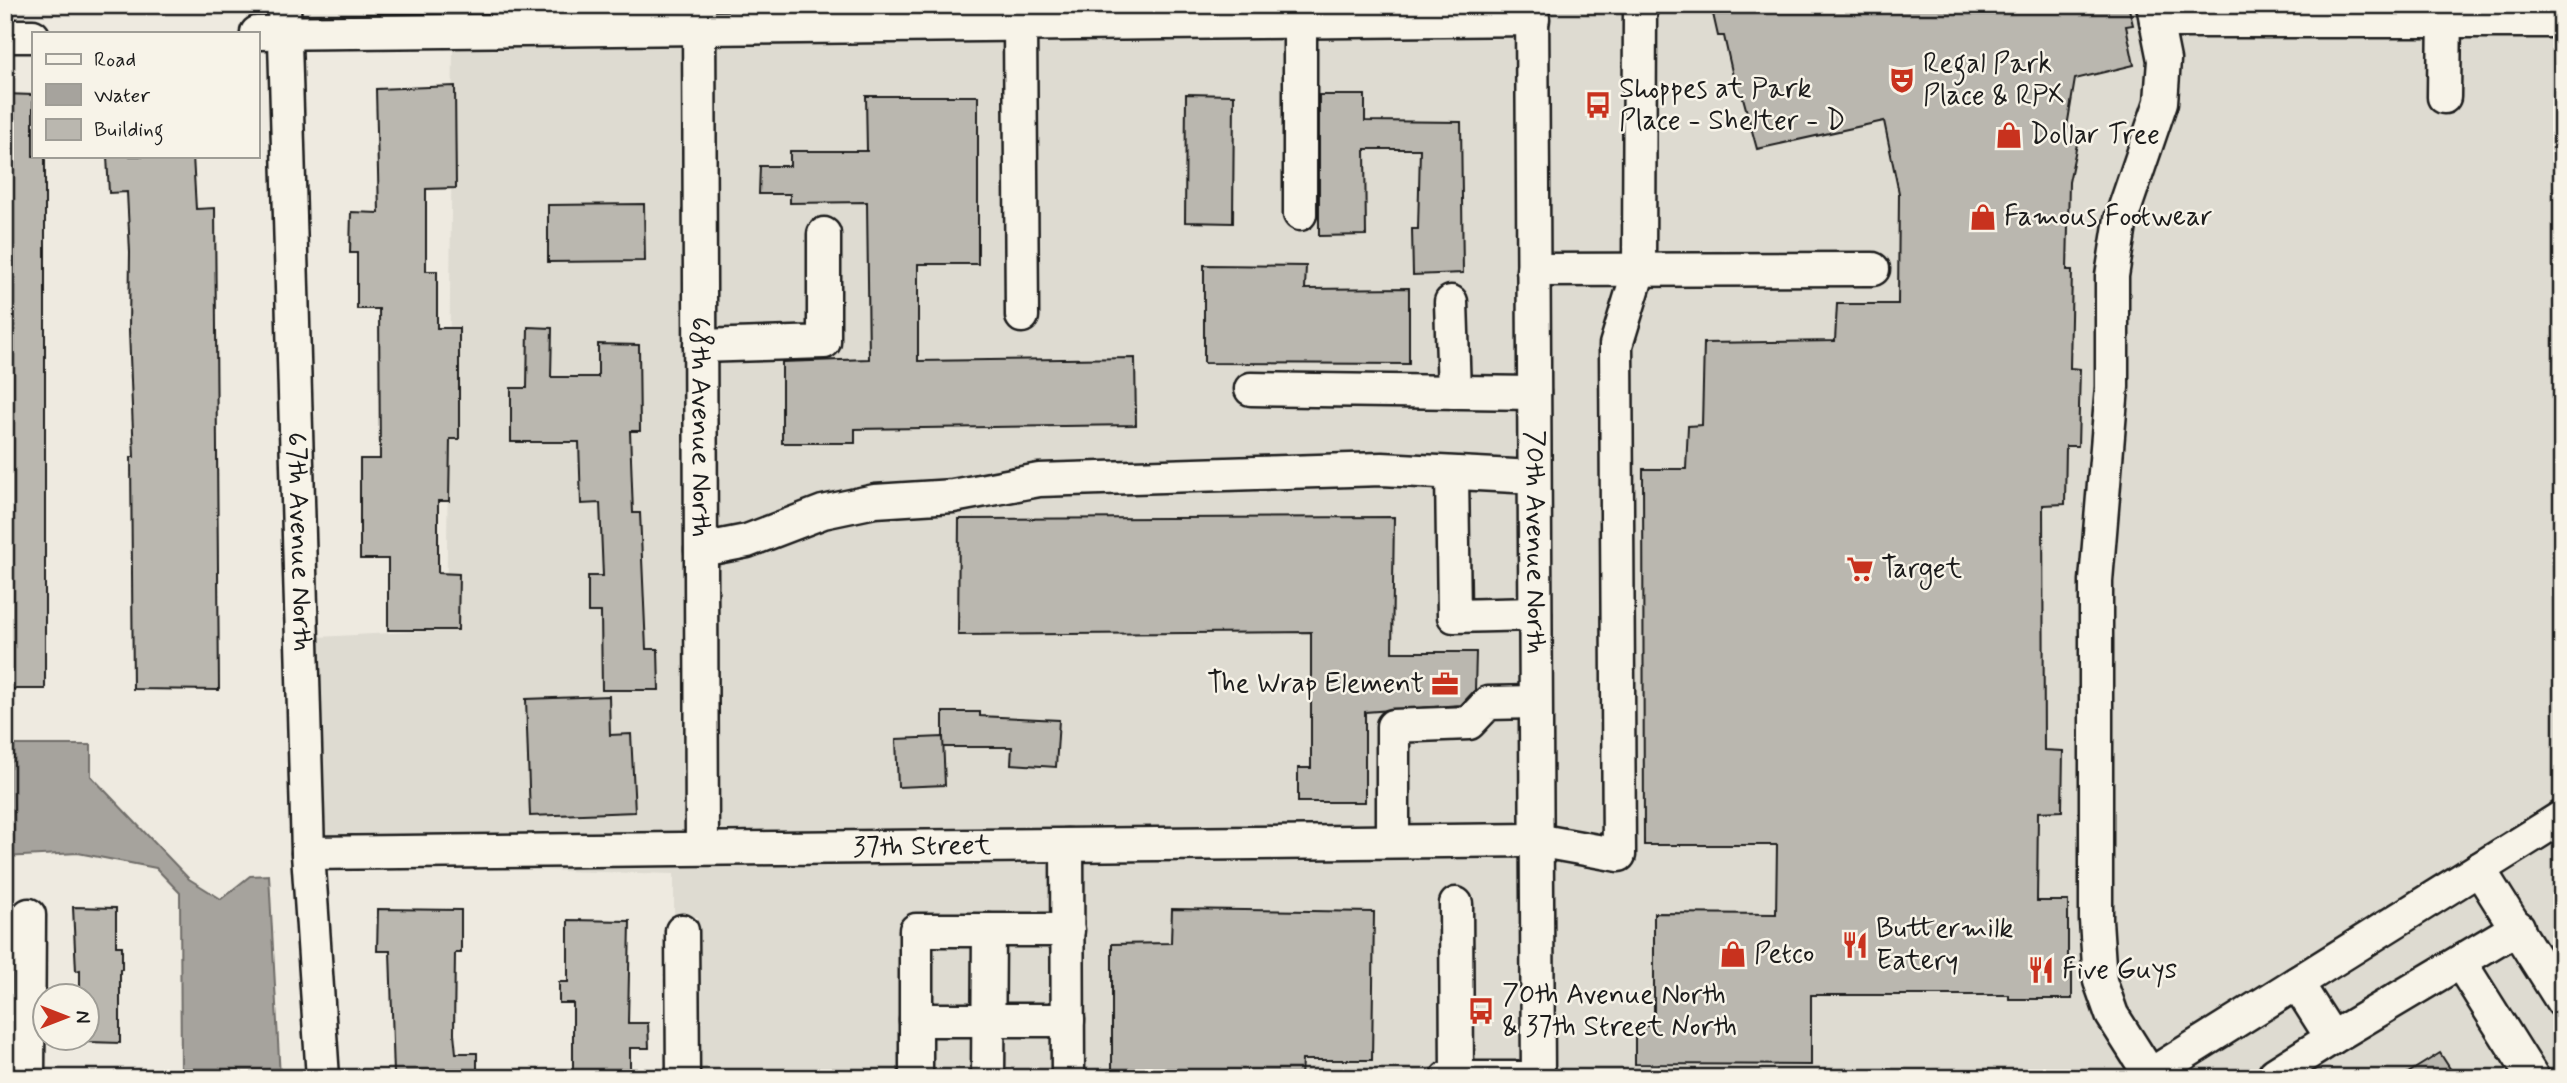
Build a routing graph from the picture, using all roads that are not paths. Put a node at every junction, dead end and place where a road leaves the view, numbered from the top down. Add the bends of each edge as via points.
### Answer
1 (1640, 5) edge
2 (1532, 12) edge
3 (2155, 13) edge
4 (2444, 13) edge
5 (1119, 15) edge
6 (924, 16) edge
7 (699, 17) edge
8 (494, 18) edge
9 (2562, 21) edge
10 (1300, 22) junction
11 (275, 24) edge
12 (1020, 25) junction
13 (5, 36) edge
14 (32, 36) edge
15 (2444, 97) dead end
16 (1300, 214) dead end
17 (824, 234) dead end
18 (1873, 269) dead end
19 (1533, 270) junction
20 (1639, 270) junction
21 (1451, 302) dead end
22 (1022, 316) dead end
23 (700, 346) junction
24 (1251, 389) dead end
25 (1454, 392) junction
26 (1534, 393) junction
27 (1452, 474) junction
28 (1534, 477) junction
29 (701, 550) junction
30 (1535, 614) junction
31 (1535, 702) junction
32 (2559, 826) edge
33 (1536, 840) junction
34 (1393, 841) junction
35 (1067, 845) junction
36 (702, 848) junction
37 (308, 853) junction
38 (2479, 869) junction
39 (1456, 904) dead end
40 (29, 915) dead end
41 (2518, 927) junction
42 (989, 930) junction
43 (1068, 930) junction
44 (682, 931) dead end
45 (2460, 962) junction
46 (2297, 983) junction
47 (2562, 1001) edge
48 (916, 1020) junction
49 (988, 1020) junction
50 (1068, 1020) junction
51 (2332, 1038) junction
52 (1452, 1077) edge
53 (2151, 1077) edge
54 (28, 1078) edge
55 (323, 1078) edge
56 (683, 1078) edge
57 (916, 1078) edge
58 (988, 1078) edge
59 (1068, 1078) edge
60 (1538, 1078) edge
61 (2276, 1078) edge
62 (2533, 1078) edge

1 - 20 street
2 - 10 street
2 - 19 street, 70th Avenue North
3 - 4 street
3 - 53 street via 2164,60 2161,102 2121,219 2112,276 2112,387 2095,581 2095,920 2100,981 2112,1015
4 - 9 street
4 - 15 street
5 - 10 street
5 - 12 street
6 - 7 street
6 - 12 street
7 - 8 street
7 - 23 street, 68th Avenue North
8 - 11 street
10 - 16 street
11 - 37 street, 67th Avenue North
12 - 22 street
13 - 14 street
17 - 23 street via 824,342
18 - 20 street
19 - 20 street
19 - 26 street, 70th Avenue North
20 - 33 street, 37th Street via 1616,345 1619,855
21 - 25 street
23 - 29 street, 68th Avenue North
24 - 25 street
25 - 26 street
26 - 28 street, 70th Avenue North
27 - 28 street
27 - 29 street via 1382,469 1039,480 953,496 875,501 823,512 747,541
27 - 30 street via 1454,615
28 - 30 street, 70th Avenue North
29 - 36 street, 68th Avenue North
30 - 31 street, 70th Avenue North
31 - 33 street, 70th Avenue North
31 - 34 street via 1488,703 1469,723 1393,726
32 - 38 street
33 - 34 street, 37th Street
33 - 60 street, 70th Avenue North
34 - 35 street, 37th Street
35 - 36 street, 37th Street
35 - 43 street
36 - 37 street, 37th Street
37 - 55 street, 67th Avenue North
38 - 41 street
38 - 46 street
39 - 52 street
40 - 54 street
41 - 45 street
41 - 47 street
42 - 43 street
42 - 48 street via 916,930
42 - 49 street
43 - 50 street
44 - 56 street
45 - 51 street
45 - 62 street
46 - 51 street
46 - 53 street
48 - 49 street
48 - 57 street
49 - 50 street
49 - 58 street
50 - 59 street
51 - 61 street via 2275,1074
52 - 60 street

